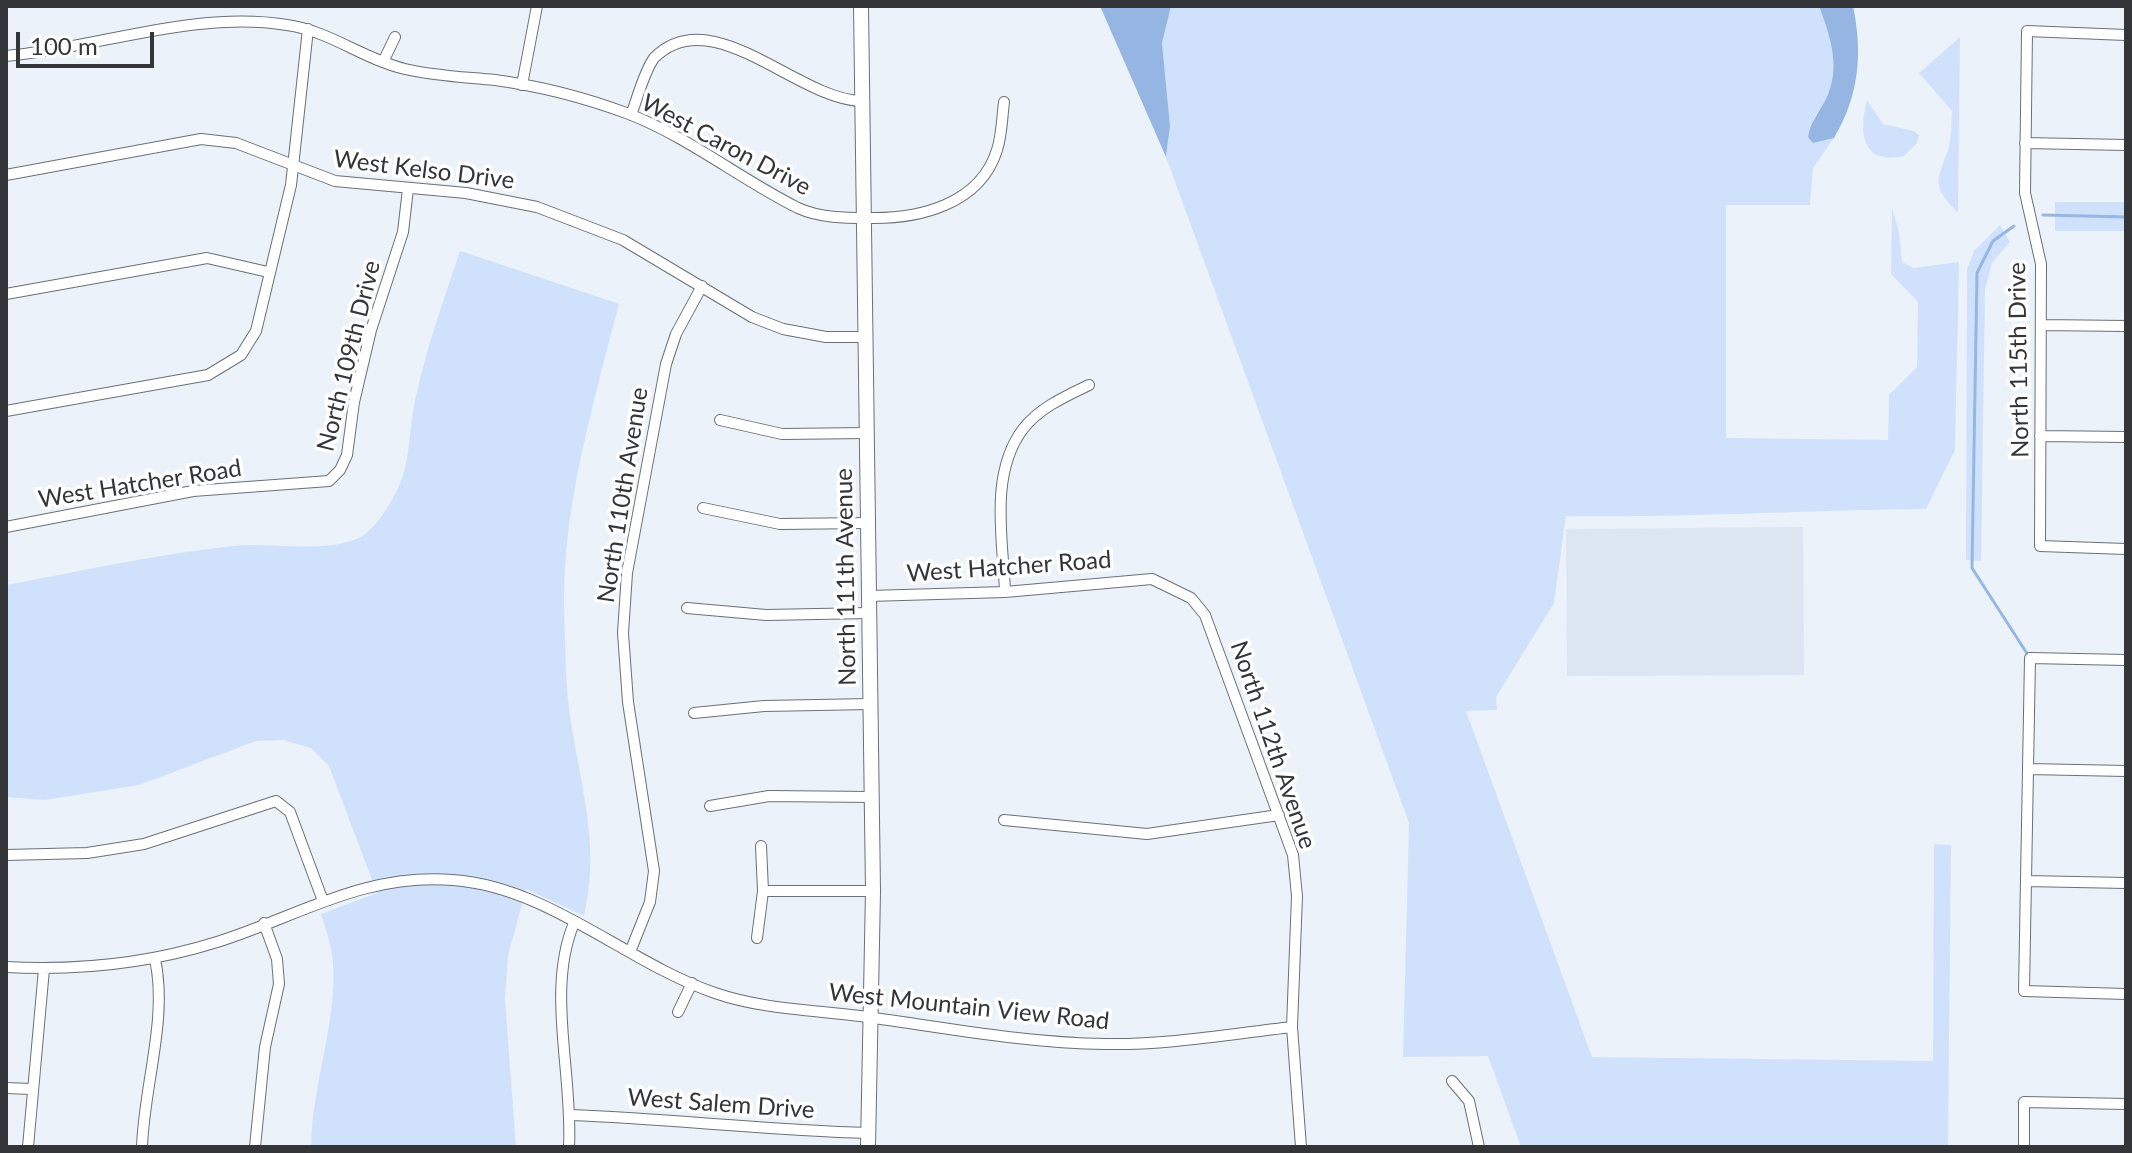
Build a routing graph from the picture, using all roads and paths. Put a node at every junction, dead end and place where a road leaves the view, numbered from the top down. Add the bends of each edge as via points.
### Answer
1 (537, 6) edge
2 (861, 6) edge
3 (308, 29) junction
4 (2126, 35) edge
5 (395, 37) dead end
6 (6, 56) edge
7 (383, 62) junction
8 (522, 85) junction
9 (861, 101) junction
10 (1004, 102) dead end
11 (631, 115) junction
12 (2025, 143) junction
13 (2126, 145) edge
14 (294, 167) junction
15 (6, 175) edge
16 (408, 189) junction
17 (863, 218) junction
18 (268, 272) junction
19 (702, 286) junction
20 (6, 294) edge
21 (2041, 325) junction
22 (2126, 326) edge
23 (865, 337) junction
24 (1089, 385) dead end
25 (6, 411) edge
26 (720, 420) dead end
27 (866, 433) junction
28 (2040, 436) junction
29 (2126, 437) edge
30 (329, 481) joint
31 (703, 508) dead end
32 (868, 523) junction
33 (6, 527) edge
34 (2126, 549) edge
35 (1152, 579) joint
36 (1005, 592) junction
37 (869, 596) junction
38 (687, 608) dead end
39 (869, 613) junction
40 (2126, 660) edge
41 (870, 704) junction
42 (694, 713) dead end
43 (2028, 769) junction
44 (2126, 771) edge
45 (871, 797) junction
46 (710, 806) dead end
47 (1279, 815) junction
48 (1004, 820) dead end
49 (761, 846) dead end
50 (6, 855) edge
51 (2026, 881) junction
52 (2126, 883) edge
53 (763, 891) junction
54 (873, 891) junction
55 (323, 901) junction
56 (264, 923) junction
57 (574, 923) junction
58 (757, 938) dead end
59 (630, 952) junction
60 (155, 959) junction
61 (6, 967) edge
62 (44, 969) junction
63 (692, 983) junction
64 (2126, 994) edge
65 (678, 1012) dead end
66 (873, 1018) junction
67 (1292, 1027) junction
68 (1452, 1081) dead end
69 (6, 1088) edge
70 (31, 1089) junction
71 (2126, 1104) edge
72 (571, 1115) junction
73 (868, 1140) edge
74 (28, 1147) edge
75 (142, 1147) edge
76 (255, 1147) edge
77 (569, 1147) edge
78 (1301, 1147) edge
79 (1479, 1147) edge
80 (2024, 1147) edge

1 - 8 street
2 - 9 street, North 111th Avenue
3 - 6 street, West Caron Drive via 272,24 196,26
3 - 7 street, West Caron Drive
3 - 14 street
4 - 12 street, North 115th Drive via 2027,31
5 - 7 street
7 - 8 street, West Caron Drive
8 - 11 street, West Caron Drive
9 - 11 street via 836,98 733,35 700,31 679,36 655,57
9 - 17 street, North 111th Avenue
10 - 17 street, West Caron Drive via 997,150 964,194 923,215
11 - 17 street, West Caron Drive via 704,151 798,208
12 - 13 street
12 - 21 street, North 115th Drive via 2025,193 2041,264
14 - 15 street, West Kelso Drive via 236,143 201,139
14 - 16 street, West Kelso Drive via 335,181
14 - 18 street
16 - 19 street, West Kelso Drive via 503,198 568,217 623,240
16 - 30 street, North 109th Drive via 403,232 354,402 347,455
17 - 23 street, North 111th Avenue
18 - 20 street via 207,258
18 - 25 street via 256,331 235,361 208,375
19 - 23 street, West Kelso Drive via 783,329
19 - 59 street, North 110th Avenue via 666,364 627,573 624,663 654,871 650,902
21 - 22 street
21 - 28 street, North 115th Drive
23 - 27 street, North 111th Avenue
24 - 36 street via 1048,406 1023,429 1004,467
26 - 27 street via 782,434
27 - 32 street, North 111th Avenue
28 - 29 street
28 - 34 street, North 115th Drive via 2040,546
30 - 33 street, West Hatcher Road via 193,491
31 - 32 street via 780,524
32 - 37 street, North 111th Avenue
35 - 36 street, West Hatcher Road
35 - 47 street, North 112th Avenue via 1191,598 1205,615
36 - 37 street, West Hatcher Road
37 - 39 street, North 111th Avenue
38 - 39 street via 766,615
39 - 41 street, North 111th Avenue
40 - 43 street via 2030,658
41 - 42 street
41 - 45 street, North 111th Avenue
43 - 44 street
43 - 51 street
45 - 46 street via 769,796
45 - 54 street, North 111th Avenue
47 - 48 street via 1147,834
47 - 67 street, North 112th Avenue via 1295,872
49 - 53 street
50 - 55 street via 130,847 276,801 292,817
51 - 52 street
51 - 64 street via 2024,991
53 - 54 street
53 - 58 street
54 - 66 street, North 111th Avenue
55 - 56 street, West Mountain View Road
55 - 57 street, West Mountain View Road via 381,882 457,880 516,895
56 - 60 street, West Mountain View Road
56 - 76 street via 277,959 279,984 265,1047
57 - 59 street, West Mountain View Road
57 - 72 street via 560,977
59 - 63 street, West Mountain View Road
60 - 62 street, West Mountain View Road
60 - 75 street via 160,997
61 - 62 street, West Mountain View Road
62 - 70 street
63 - 65 street
63 - 66 street, West Mountain View Road via 746,1001
66 - 67 street, West Mountain View Road via 1109,1044
66 - 73 street, North 111th Avenue
67 - 78 street, North 112th Avenue
68 - 79 street via 1469,1101
69 - 70 street
70 - 74 street
71 - 80 street via 2024,1102
72 - 73 street, West Salem Drive
72 - 77 street

